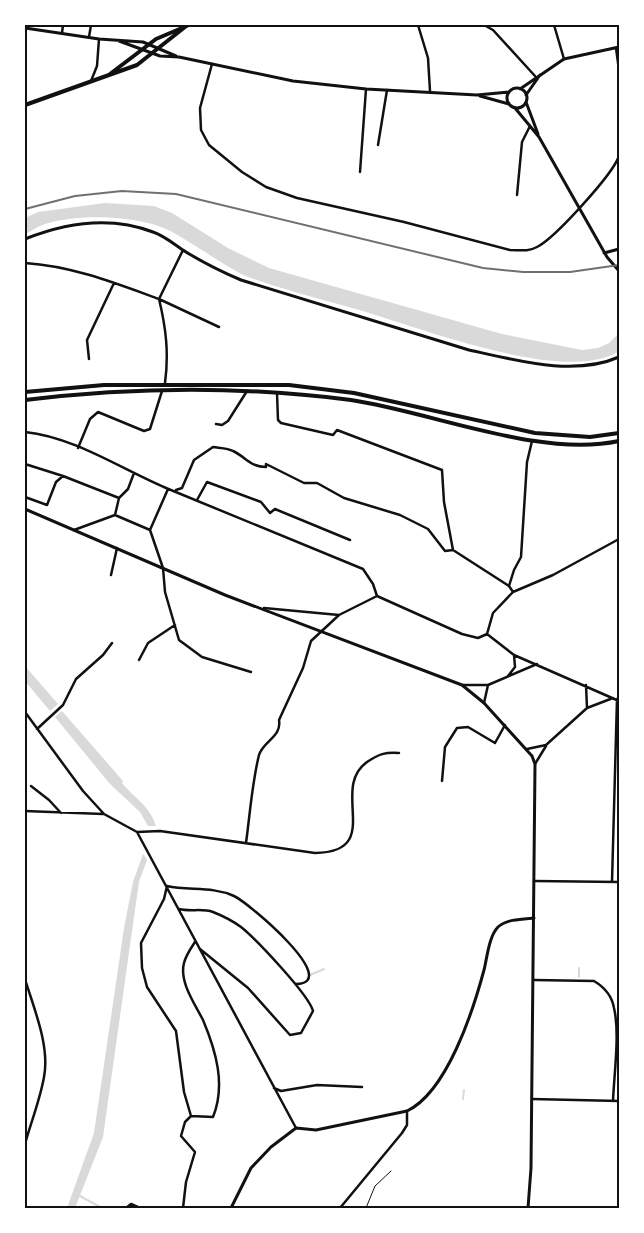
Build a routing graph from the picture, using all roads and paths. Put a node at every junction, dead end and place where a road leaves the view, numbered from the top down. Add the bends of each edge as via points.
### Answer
1 (63, 25) edge
2 (91, 25) edge
3 (418, 25) edge
4 (484, 25) edge
5 (554, 25) edge
6 (187, 26) edge
7 (25, 28) edge
8 (62, 33) junction
9 (89, 37) junction
10 (99, 39) junction
11 (119, 41) junction
12 (149, 44) junction
13 (618, 47) edge
14 (159, 48) junction
15 (140, 51) junction
16 (153, 54) junction
17 (179, 57) junction
18 (564, 59) junction
19 (212, 64) junction
20 (619, 70) edge
21 (540, 74) junction
22 (106, 76) junction
23 (535, 76) junction
24 (91, 82) junction
25 (520, 88) junction
26 (366, 89) junction
27 (387, 90) junction
28 (430, 91) junction
29 (509, 92) junction
30 (477, 95) junction
31 (526, 95) junction
32 (526, 102) junction
33 (509, 104) junction
34 (25, 105) edge
35 (515, 108) junction
36 (530, 125) junction
37 (540, 137) junction
38 (378, 145) dead end
39 (619, 156) edge
40 (360, 172) dead end
41 (517, 195) dead end
42 (580, 208) junction
43 (25, 240) edge
44 (619, 249) edge
45 (184, 250) junction
46 (604, 253) junction
47 (25, 263) edge
48 (619, 271) edge
49 (114, 283) junction
50 (159, 299) junction
51 (219, 327) dead end
52 (619, 356) edge
53 (89, 359) dead end
54 (165, 384) junction
55 (162, 391) junction
56 (248, 391) junction
57 (25, 392) edge
58 (277, 393) junction
59 (25, 400) edge
60 (216, 424) dead end
61 (25, 432) edge
62 (619, 433) edge
63 (532, 440) junction
64 (619, 441) edge
65 (78, 448) junction
66 (25, 464) edge
67 (134, 473) junction
68 (64, 476) junction
69 (168, 488) junction
70 (175, 491) junction
71 (25, 497) edge
72 (119, 498) junction
73 (197, 500) junction
74 (25, 509) edge
75 (115, 515) junction
76 (73, 530) junction
77 (150, 530) junction
78 (619, 539) edge
79 (350, 540) dead end
80 (117, 548) junction
81 (453, 550) junction
82 (163, 568) junction
83 (110, 575) dead end
84 (509, 586) junction
85 (513, 592) junction
86 (377, 596) junction
87 (264, 608) junction
88 (339, 615) junction
89 (175, 625) junction
90 (322, 630) junction
91 (487, 634) junction
92 (112, 643) dead end
93 (514, 655) junction
94 (139, 660) dead end
95 (537, 664) junction
96 (251, 672) dead end
97 (508, 677) junction
98 (462, 685) junction
99 (488, 685) junction
100 (586, 685) junction
101 (616, 699) edge
102 (484, 703) junction
103 (587, 708) junction
104 (25, 712) edge
105 (505, 725) junction
106 (37, 729) junction
107 (546, 745) junction
108 (527, 749) junction
109 (399, 753) dead end
110 (535, 764) junction
111 (442, 781) dead end
112 (31, 786) dead end
113 (25, 811) edge
114 (61, 813) junction
115 (104, 814) junction
116 (137, 832) junction
117 (246, 843) junction
118 (534, 880) junction
119 (612, 882) junction
120 (619, 882) edge
121 (167, 886) junction
122 (178, 909) junction
123 (534, 918) junction
124 (195, 942) junction
125 (199, 948) junction
126 (25, 980) edge
127 (534, 980) junction
128 (296, 984) junction
129 (362, 1087) dead end
130 (273, 1088) junction
131 (532, 1099) junction
132 (613, 1101) junction
133 (619, 1101) edge
134 (407, 1111) junction
135 (191, 1116) junction
136 (296, 1128) junction
137 (25, 1144) edge
138 (391, 1171) dead end
139 (126, 1208) edge
140 (140, 1208) edge
141 (183, 1208) edge
142 (231, 1208) edge
143 (340, 1208) edge
144 (366, 1208) edge
145 (528, 1208) edge

1 - 8 street
2 - 9 street
3 - 28 street via 428,58
4 - 23 street via 493,30
5 - 18 street
6 - 12 main road
6 - 14 main road
7 - 8 main road
8 - 9 main road
9 - 10 main road
10 - 11 main road
10 - 24 street via 97,66
11 - 12 main road
11 - 15 main road
12 - 14 main road
12 - 15 main road
13 - 18 main road
13 - 20 street
14 - 16 main road
14 - 17 main road
15 - 16 main road
15 - 22 main road
16 - 17 main road
16 - 22 main road
17 - 19 main road
18 - 21 main road
19 - 26 main road via 293,81
19 - 42 street via 200,108 200,130 209,145 266,187 297,198 510,250 536,248
21 - 23 main road
21 - 31 main road
22 - 24 main road
23 - 25 main road
24 - 34 main road
25 - 29 main road
25 - 31 main road
26 - 27 main road
26 - 40 street
27 - 28 main road
27 - 38 street
28 - 30 main road
29 - 30 main road
29 - 33 main road
30 - 33 main road
31 - 32 main road
32 - 35 main road
32 - 37 main road
33 - 35 main road
35 - 36 main road
36 - 37 main road
36 - 41 street via 522,142
37 - 42 main road
39 - 42 street
42 - 46 main road
43 - 45 main road via 49,230 102,223 154,232
44 - 46 main road
45 - 50 street
45 - 52 main road via 241,280 469,350 575,366 600,364
46 - 48 main road
47 - 49 street via 48,265
49 - 50 street
49 - 53 street via 87,340
50 - 51 street
50 - 54 street via 168,350
54 - 57 main road
54 - 62 main road via 318,388 415,405 534,433 590,437
55 - 56 main road
55 - 59 main road
55 - 65 street via 150,429 144,431 98,412 90,419
56 - 58 main road
56 - 60 street via 228,420 222,425
58 - 63 main road via 352,401
58 - 81 street via 278,420 281,423 333,434 336,430 442,470
61 - 65 street
63 - 64 main road via 590,445
63 - 84 street via 527,462 521,557
65 - 67 street
66 - 68 street
67 - 69 street
67 - 72 street via 128,489
68 - 71 street via 56,482 47,504
68 - 72 street
69 - 70 street
69 - 77 street
70 - 73 street
70 - 81 street via 182,488 194,460 212,447 233,450 258,467 266,467 266,464 304,483 317,483 344,498 400,515 428,529 444,550
72 - 75 street
73 - 79 street via 207,482 261,502 270,513 275,509
73 - 86 street via 363,570
74 - 76 main road
75 - 76 street
75 - 77 street
76 - 80 main road
77 - 82 street
78 - 85 street via 553,575
80 - 82 main road
80 - 83 street
81 - 84 street
82 - 87 main road
82 - 89 street via 165,592
84 - 85 street
85 - 91 street via 493,612
86 - 88 street
86 - 91 street via 462,634 478,638
87 - 88 street
87 - 90 main road
88 - 90 street
89 - 94 street via 148,643
89 - 96 street via 179,640 192,651
90 - 98 main road
90 - 117 street via 311,641 276,734 260,753
91 - 93 street
92 - 106 street via 76,679 63,704
93 - 95 street
93 - 97 street via 515,667
95 - 97 street
95 - 100 street
97 - 99 street
98 - 99 street
98 - 102 main road
99 - 102 street
100 - 101 street
100 - 103 street
101 - 103 street
101 - 119 street
102 - 105 main road
103 - 107 street
104 - 106 street
105 - 108 main road
105 - 111 street via 494,743 468,727 457,728 445,748
106 - 115 street
107 - 108 street
107 - 110 street
108 - 110 main road
109 - 117 street via 384,752 358,768 351,809 354,828 345,846 332,853 315,853
110 - 118 main road
112 - 114 street
113 - 114 street
114 - 115 street
115 - 116 street
116 - 117 street via 160,831
116 - 121 street
118 - 119 street
118 - 123 main road
119 - 120 street
121 - 122 street
121 - 128 street via 222,891 252,907 266,918 306,964 307,981
121 - 135 street via 164,899 141,943 142,968 147,987 176,1031 184,1092
122 - 124 street
122 - 128 street via 210,911 239,926
123 - 127 main road
123 - 134 main road via 506,922 495,931 464,1034 425,1097
124 - 125 street
124 - 135 street via 184,961 185,977 211,1043 220,1089 213,1117
125 - 128 street via 248,988 290,1035 301,1033 313,1012
125 - 130 street
126 - 137 street via 44,1054 44,1076
127 - 131 main road
127 - 132 street via 594,981 610,997 616,1018
129 - 130 street via 317,1085 281,1091
130 - 136 street
131 - 132 street
131 - 145 main road
132 - 133 street
134 - 136 main road via 316,1130
134 - 143 street via 407,1125 402,1133
135 - 141 street via 181,1136 194,1152
136 - 142 main road via 251,1168
138 - 144 lane via 375,1186
139 - 140 street via 131,1204

